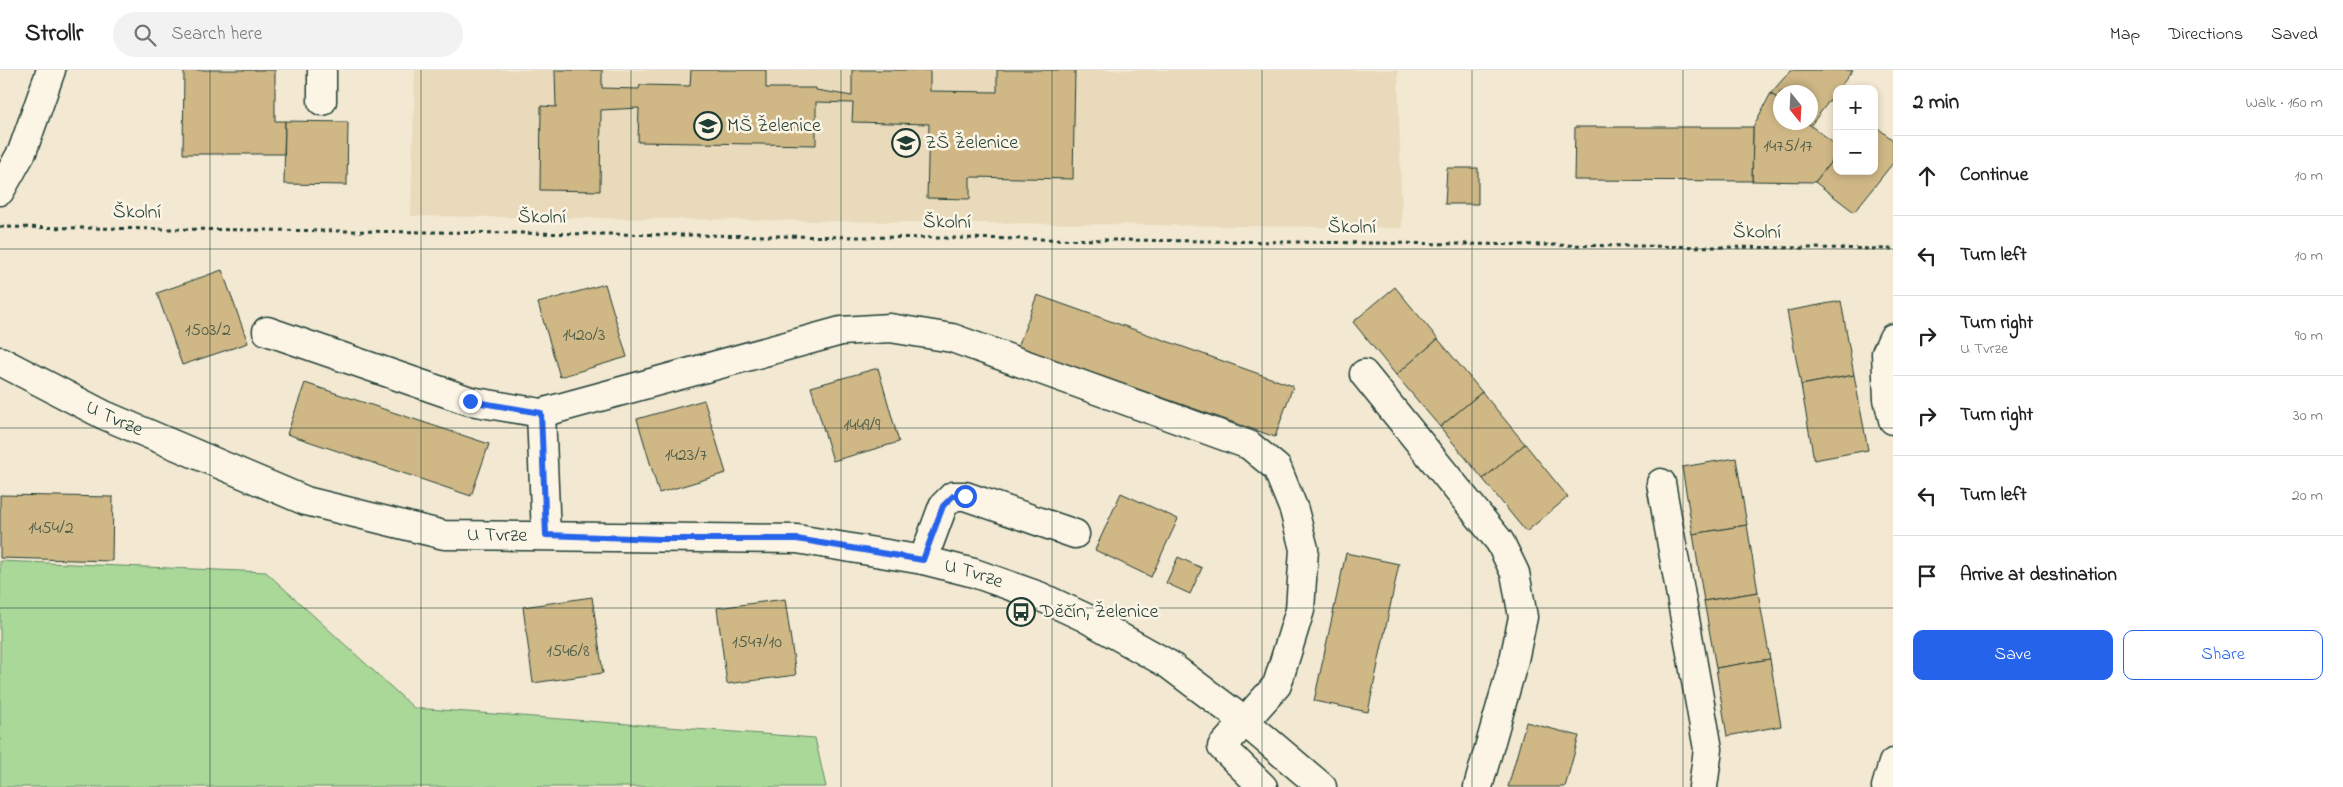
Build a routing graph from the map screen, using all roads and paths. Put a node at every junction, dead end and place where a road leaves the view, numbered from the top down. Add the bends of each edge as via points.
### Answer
1 (51, 70) edge
2 (322, 70) edge
3 (322, 101) dead end
4 (0, 191) edge
5 (0, 227) edge
6 (1893, 250) edge
7 (267, 331) dead end
8 (1893, 338) edge
9 (0, 361) edge
10 (1364, 374) dead end
11 (541, 413) junction
12 (1893, 420) edge
13 (1661, 483) dead end
14 (1075, 534) dead end
15 (546, 535) junction
16 (923, 560) junction
17 (1244, 721) junction
18 (1893, 763) edge
19 (1263, 787) edge
20 (1322, 787) edge
21 (1478, 787) edge
22 (1703, 787) edge
23 (1886, 787) edge

1 - 4 street via 22,152
2 - 3 street
5 - 6 path, Školní
7 - 11 street via 470,401
8 - 12 street via 1886,353 1888,399
9 - 15 street, U Tvrze via 104,415 306,501 444,535
10 - 21 street via 1500,542 1515,573 1523,617
11 - 15 street
11 - 17 street via 841,331 890,328 952,338 1249,445 1277,468 1294,510 1304,549 1300,610 1277,685
13 - 22 street via 1708,749
14 - 16 street via 965,496 953,496 943,506
15 - 16 street, U Tvrze via 797,539
16 - 17 street, U Tvrze via 974,573 1084,616 1168,664
17 - 19 street via 1222,748
17 - 20 street, U Tvrze
18 - 23 street

